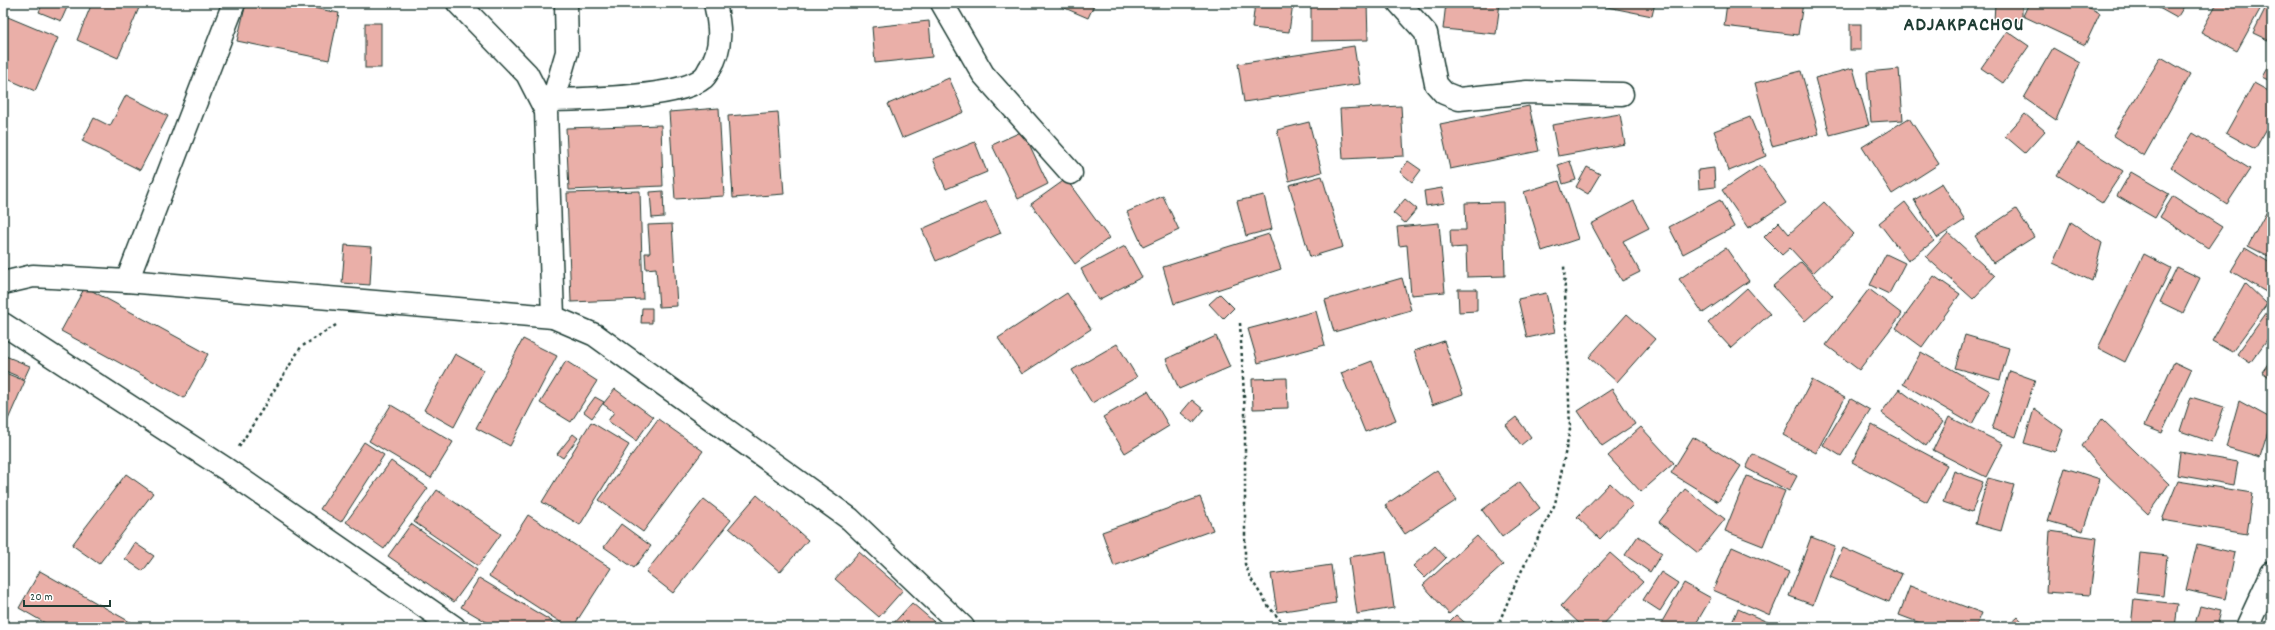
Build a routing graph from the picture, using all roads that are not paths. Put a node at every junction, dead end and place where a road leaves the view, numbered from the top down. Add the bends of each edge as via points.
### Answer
1 (234, 3) edge
2 (458, 3) edge
3 (566, 3) edge
4 (715, 3) edge
5 (942, 3) edge
6 (1399, 3) edge
7 (1622, 94) dead end
8 (549, 106) junction
9 (1071, 173) dead end
10 (128, 281) junction
11 (3, 283) edge
12 (553, 317) junction
13 (3, 324) edge
14 (2272, 573) edge
15 (454, 627) edge
16 (963, 627) edge
17 (2247, 627) edge

1 - 10 street
2 - 8 street via 527,74
3 - 8 street via 567,52
4 - 8 street via 720,27 717,56 704,78 682,89
5 - 9 street via 983,74
6 - 7 street via 1426,33 1436,84 1444,93 1458,99 1527,92
8 - 12 street
10 - 11 street via 33,276
10 - 12 street
12 - 16 street via 595,335 850,519
13 - 15 street via 226,469
14 - 17 street

